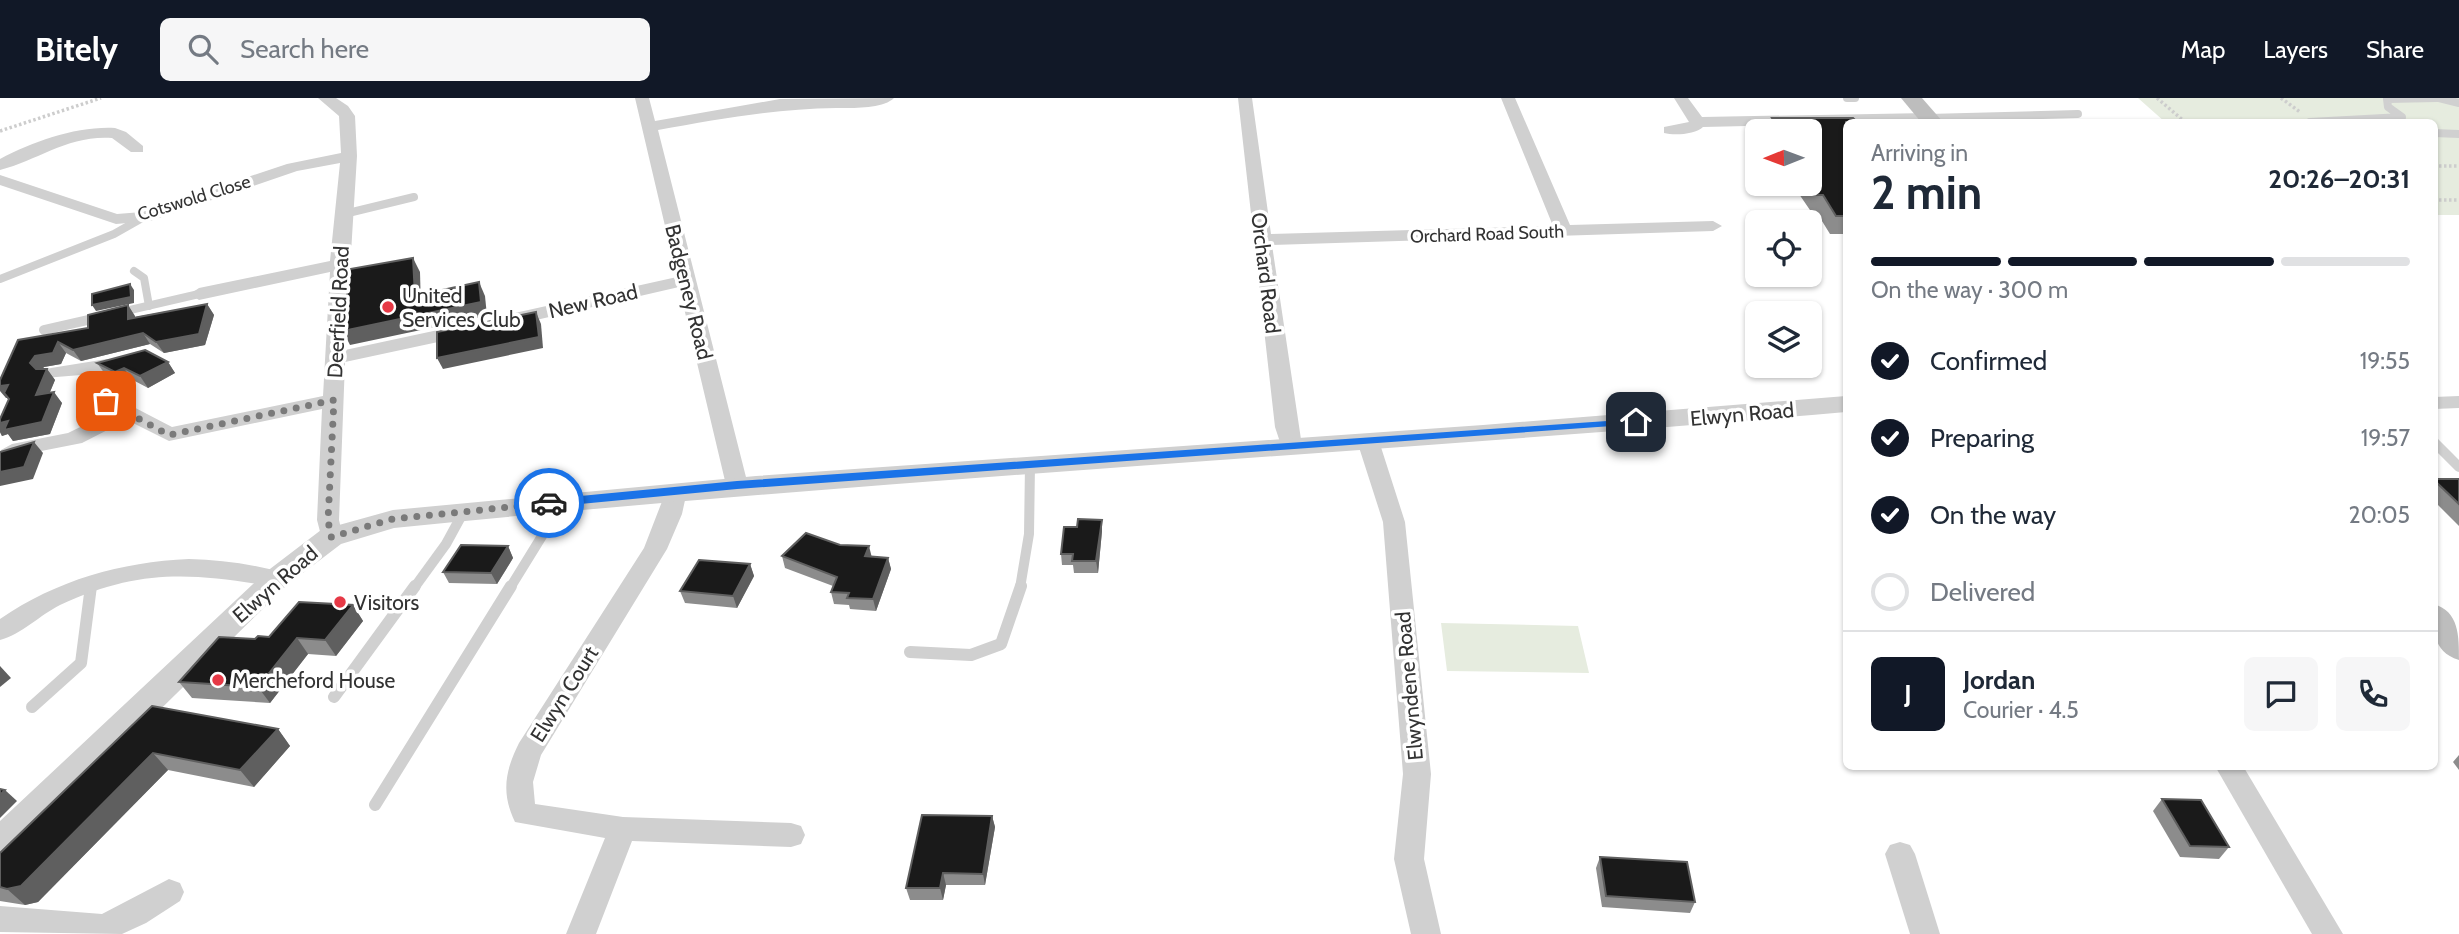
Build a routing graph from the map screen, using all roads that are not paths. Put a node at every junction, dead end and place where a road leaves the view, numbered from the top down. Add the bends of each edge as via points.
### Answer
1 (325, 98) edge
2 (642, 98) edge
3 (887, 98) edge
4 (1245, 98) edge
5 (1508, 98) edge
6 (1681, 98) edge
7 (1847, 98) edge
8 (1855, 98) edge
9 (1911, 98) edge
10 (2438, 98) edge
11 (2459, 103) edge
12 (2078, 114) dead end
13 (2402, 117) junction
14 (1929, 119) edge
15 (1955, 119) edge
16 (2365, 119) edge
17 (2406, 119) edge
18 (1843, 121) edge
19 (1697, 122) junction
20 (649, 127) junction
21 (1670, 130) dead end
22 (2438, 133) edge
23 (2459, 134) edge
24 (137, 149) dead end
25 (349, 156) junction
26 (0, 165) edge
27 (0, 180) edge
28 (414, 197) dead end
29 (344, 214) junction
30 (144, 217) junction
31 (1713, 226) dead end
32 (1564, 231) junction
33 (1261, 240) junction
34 (339, 265) junction
35 (134, 271) dead end
36 (0, 279) edge
37 (686, 280) junction
38 (200, 294) joint
39 (149, 306) junction
40 (44, 330) dead end
41 (336, 358) junction
42 (128, 359) edge
43 (93, 368) junction
44 (51, 374) dead end
45 (334, 400) junction
46 (2459, 402) edge
47 (2438, 403) edge
48 (1843, 404) edge
49 (127, 412) junction
50 (1368, 441) junction
51 (1291, 446) junction
52 (2438, 447) edge
53 (6, 460) edge
54 (1030, 465) junction
55 (2459, 467) edge
56 (737, 485) junction
57 (676, 491) junction
58 (563, 502) junction
59 (464, 511) junction
60 (331, 537) junction
61 (276, 579) junction
62 (92, 582) junction
63 (2438, 621) edge
64 (0, 631) edge
65 (2459, 646) edge
66 (910, 652) dead end
67 (334, 697) dead end
68 (32, 707) dead end
69 (2230, 770) edge
70 (375, 805) dead end
71 (623, 829) junction
72 (791, 835) dead end
73 (0, 843) edge
74 (1900, 854) dead end
75 (169, 892) dead end
76 (0, 919) edge
77 (101, 931) edge
78 (581, 934) edge
79 (1426, 934) edge
80 (1925, 934) edge
81 (2328, 934) edge

1 - 25 street, Deerfield Road via 347,116
2 - 20 street, Badgeney Road
3 - 20 street via 780,104
4 - 33 street, Orchard Road
5 - 32 street
6 - 19 street
7 - 8 lane
9 - 14 main road
10 - 11 lane
10 - 13 lane via 2387,99 2388,107
12 - 15 lane
13 - 16 lane
13 - 17 lane
18 - 19 street
19 - 21 street via 1686,130
20 - 37 street, Badgeney Road
22 - 23 lane
24 - 26 street via 117,133 101,133
25 - 29 street, Deerfield Road
25 - 30 street, Cotswold Close via 293,167
27 - 30 street, Cotswold Close via 117,219
28 - 29 lane
29 - 34 street, Deerfield Road
30 - 36 lane via 114,234
31 - 32 street, Orchard Road South
32 - 33 street, Orchard Road South
33 - 51 street, Orchard Road
34 - 38 street
34 - 41 street, Deerfield Road
35 - 39 lane via 144,278
37 - 41 street, New Road
37 - 56 street, Badgeney Road
38 - 39 lane
39 - 40 lane
41 - 45 street, Deerfield Road
42 - 43 street
43 - 44 street
43 - 49 street via 86,390
45 - 49 street via 169,435
45 - 60 street, Deerfield Road
46 - 47 street
48 - 50 street, Elwyn Road
49 - 53 street via 74,438 20,449
50 - 51 street, Elwyn Road
50 - 79 street, Elwyndene Road via 1394,522 1417,774 1409,859
51 - 54 street, Elwyn Road
52 - 55 lane
54 - 56 street, Elwyn Road
54 - 66 lane via 1032,509 1025,564 1014,617 1001,644 971,655
56 - 57 street, Elwyn Road
57 - 58 street, Elwyn Road
57 - 71 street, Elwyn Court via 655,549 529,751 517,789 525,814
58 - 59 street, Elwyn Road
58 - 70 lane
59 - 60 street, Elwyn Road via 393,519
59 - 67 lane via 446,544
60 - 61 street, Elwyn Road
61 - 62 street via 218,568 170,567
61 - 73 street, Elwyn Road
62 - 64 street via 43,602
62 - 68 lane via 81,663
63 - 65 main road
69 - 81 street
71 - 72 street, Elwyn Court
71 - 78 street
74 - 80 street
75 - 77 street
76 - 77 street

